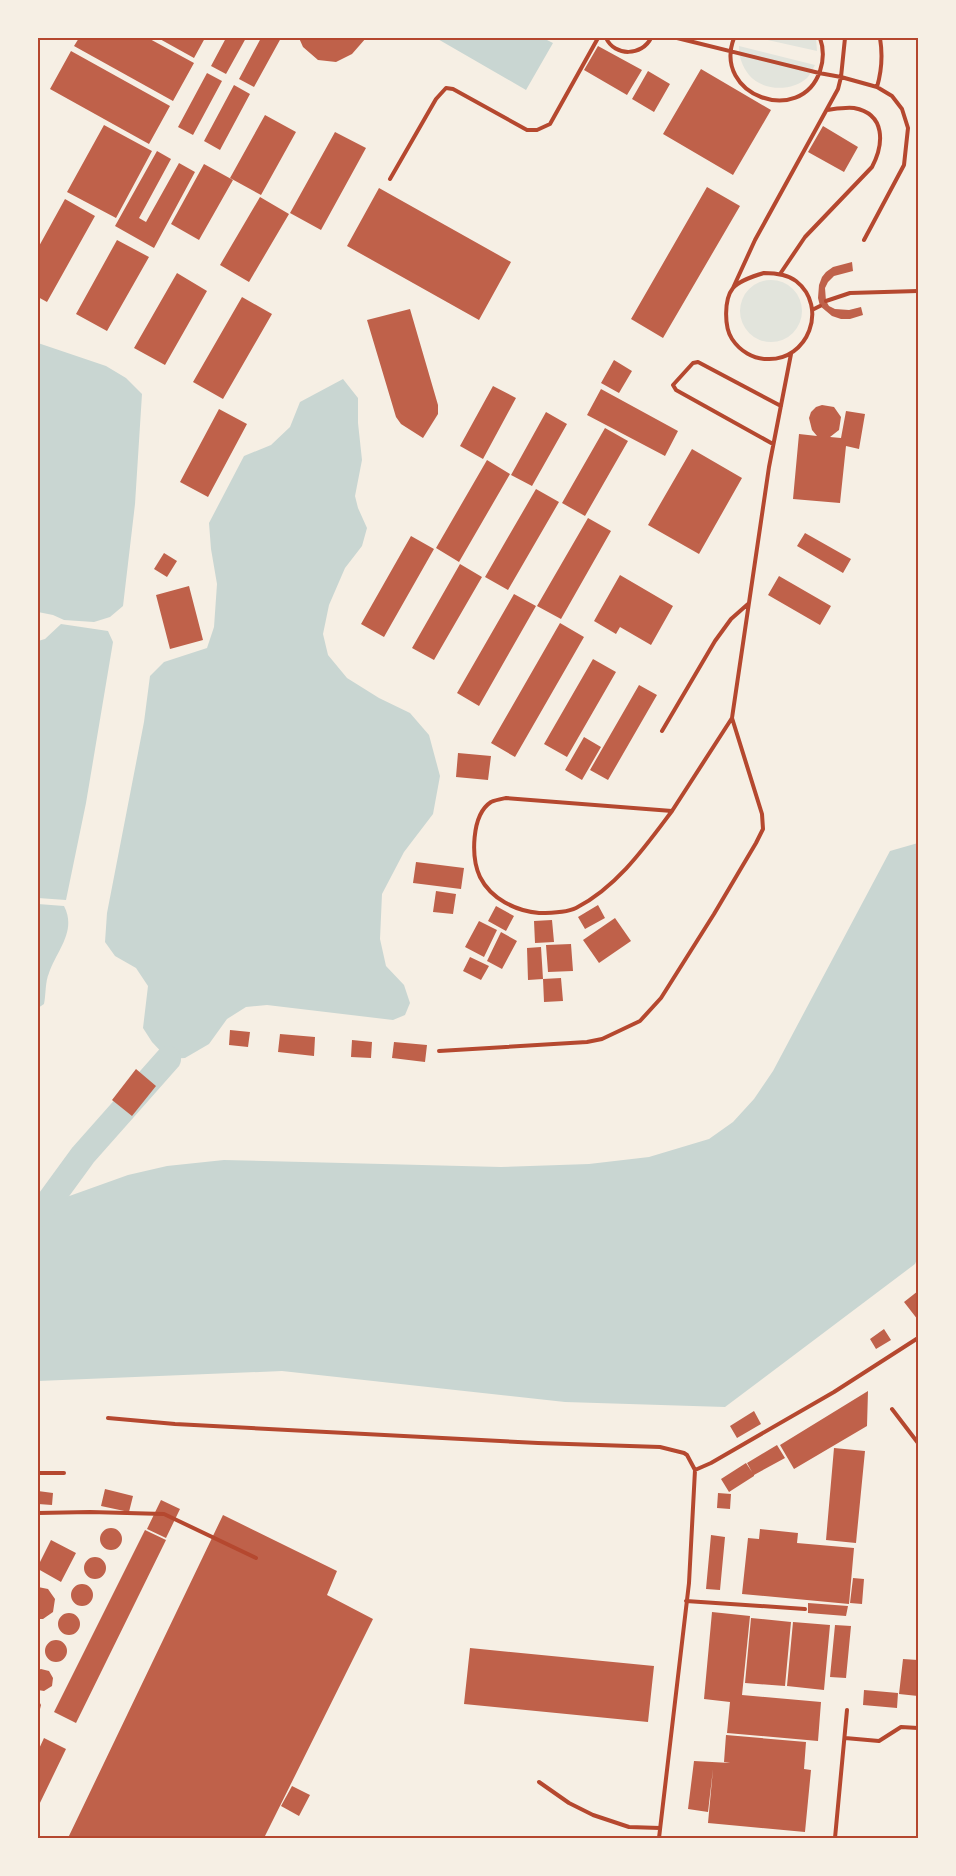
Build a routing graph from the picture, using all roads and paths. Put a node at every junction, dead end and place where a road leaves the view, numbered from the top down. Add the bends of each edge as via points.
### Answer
1 (598, 38) edge
2 (606, 38) edge
3 (651, 38) edge
4 (677, 38) edge
5 (734, 38) edge
6 (820, 38) edge
7 (846, 38) edge
8 (880, 38) edge
9 (731, 51) junction
10 (819, 73) junction
11 (841, 77) junction
12 (877, 87) junction
13 (827, 110) junction
14 (390, 179) dead end
15 (864, 240) dead end
16 (780, 274) junction
17 (733, 288) junction
18 (918, 291) edge
19 (826, 301) dead end
20 (820, 306) dead end
21 (812, 310) junction
22 (791, 354) junction
23 (781, 406) junction
24 (774, 444) junction
25 (748, 604) junction
26 (732, 718) junction
27 (662, 731) dead end
28 (672, 811) junction
29 (439, 1051) dead end
30 (918, 1338) edge
31 (892, 1409) dead end
32 (108, 1418) dead end
33 (918, 1443) edge
34 (695, 1470) junction
35 (38, 1473) edge
36 (64, 1473) dead end
37 (38, 1513) edge
38 (256, 1558) dead end
39 (686, 1601) junction
40 (805, 1609) dead end
41 (848, 1710) dead end
42 (918, 1728) edge
43 (845, 1738) junction
44 (540, 1782) dead end
45 (660, 1828) junction
46 (659, 1838) edge
47 (835, 1838) edge

1 - 14 lane via 550,124 537,130 527,130 446,88 436,99
2 - 3 lane via 613,48 632,53
4 - 9 lane
5 - 9 lane
6 - 10 lane via 823,60
7 - 11 lane
8 - 12 lane via 882,69
9 - 10 lane
9 - 10 lane via 737,79 750,92 766,100 784,101 801,94 815,82
10 - 11 lane
11 - 12 lane
11 - 13 lane
12 - 15 lane via 892,96 902,109 908,128 907,147 904,165
13 - 16 lane via 853,108 873,118 882,140 879,154 872,167 805,237
13 - 17 lane via 755,240
16 - 17 lane via 764,273 747,278
16 - 21 lane via 796,281 807,294
17 - 22 lane via 726,322 737,345 758,359 775,360
18 - 19 lane via 850,293
20 - 21 lane
21 - 22 lane via 812,327 804,343
22 - 23 lane
23 - 24 lane
23 - 24 lane via 698,362 693,363 673,385 676,390
24 - 25 lane
25 - 26 lane
25 - 27 lane via 731,619 715,641
26 - 28 lane
26 - 29 lane via 762,814 763,829 655,1006 640,1021 602,1039
28 - 28 lane via 506,798 498,800 490,803 477,824 475,864 481,878 508,905 526,912 575,909 626,870
30 - 34 lane via 834,1392 712,1464
31 - 33 lane
32 - 34 lane via 660,1447 684,1453
34 - 39 lane
35 - 36 lane
37 - 38 lane via 164,1514
39 - 40 lane
39 - 45 lane
41 - 43 lane
42 - 43 lane via 901,1727 879,1742
43 - 47 lane
44 - 45 lane via 593,1815 629,1827
45 - 46 lane

